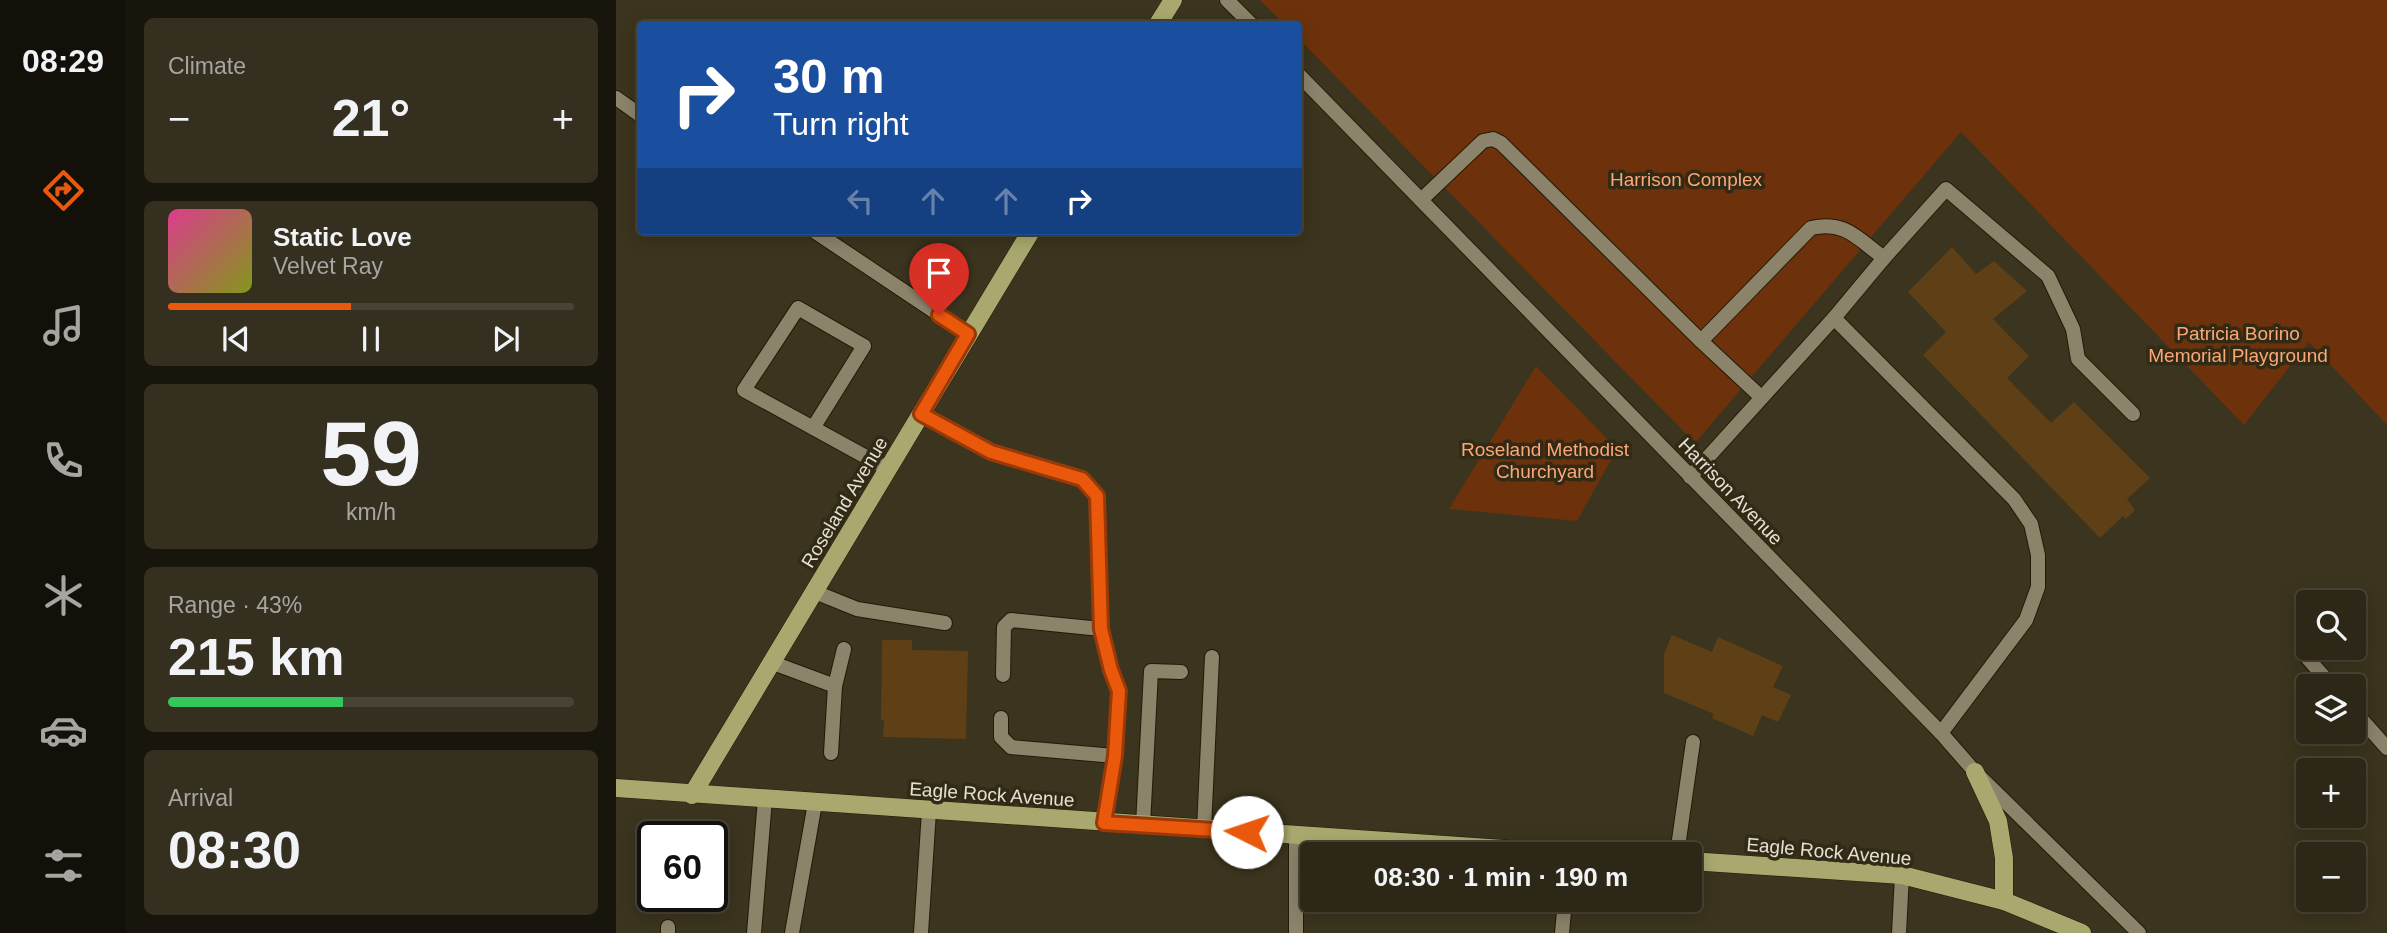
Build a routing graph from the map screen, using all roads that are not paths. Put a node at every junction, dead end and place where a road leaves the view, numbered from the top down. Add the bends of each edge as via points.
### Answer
1 (1173, 0) edge
2 (1227, 0) edge
3 (1160, 21) edge
4 (1248, 21) edge
5 (1302, 78) edge
6 (616, 98) edge
7 (637, 113) edge
8 (1421, 200) junction
9 (820, 235) edge
10 (1029, 235) edge
11 (1884, 258) junction
12 (1834, 318) junction
13 (968, 334) junction
14 (1701, 341) junction
15 (1761, 397) junction
16 (921, 414) junction
17 (2133, 414) dead end
18 (813, 428) junction
19 (888, 469) junction
20 (1690, 477) junction
21 (815, 592) junction
22 (946, 623) dead end
23 (1101, 629) junction
24 (844, 649) dead end
25 (1212, 656) dead end
26 (2309, 660) edge
27 (773, 663) junction
28 (1181, 672) dead end
29 (2322, 674) edge
30 (1003, 675) dead end
31 (835, 687) junction
32 (1001, 718) dead end
33 (2366, 724) edge
34 (1941, 733) junction
35 (1693, 742) dead end
36 (2387, 748) edge
37 (831, 753) dead end
38 (1115, 756) junction
39 (1975, 772) junction
40 (616, 788) edge
41 (692, 794) junction
42 (765, 799) junction
43 (815, 803) junction
44 (929, 811) junction
45 (1104, 823) junction
46 (1143, 825) junction
47 (1204, 829) junction
48 (1296, 836) junction
49 (1388, 842) edge
50 (1679, 842) edge
51 (1702, 863) edge
52 (1902, 875) junction
53 (2004, 901) junction
54 (1564, 912) edge
55 (754, 933) edge
56 (792, 933) edge
57 (921, 933) edge
58 (1296, 933) edge
59 (1562, 933) edge
60 (1899, 933) edge
61 (2082, 933) edge
62 (2139, 933) edge

1 - 3 main road
2 - 4 street
5 - 8 street, Harrison Avenue
6 - 7 street
8 - 14 street via 1483,141 1502,143
8 - 20 street, Harrison Avenue
9 - 13 street
10 - 13 main road, Roseland Avenue
11 - 12 street
11 - 14 street via 1840,226 1811,228
11 - 17 street via 1946,189 2048,276 2073,329 2078,359
12 - 15 street
12 - 34 street via 2014,499 2031,524 2038,555 2038,587 2026,620
13 - 16 main road, Roseland Avenue
14 - 15 street
15 - 20 street
16 - 19 main road, Roseland Avenue
16 - 23 street via 991,452 1082,479 1097,496
18 - 18 street via 744,390 798,308 864,346
18 - 19 street
19 - 21 main road, Roseland Avenue
20 - 34 street, Harrison Avenue
21 - 22 street via 857,609
21 - 27 main road, Roseland Avenue
23 - 30 street via 1012,620 1004,627
23 - 38 street via 1119,691
24 - 31 street
25 - 47 street
26 - 29 street
27 - 31 street
27 - 41 main road, Roseland Avenue
28 - 46 street via 1151,671
31 - 37 street
32 - 38 street via 1001,737 1011,747
33 - 36 street
34 - 39 street, Harrison Avenue
35 - 50 street
38 - 45 street
39 - 53 main road via 1998,821
39 - 62 street, Harrison Avenue
40 - 41 main road, Eagle Rock Avenue
41 - 42 main road, Eagle Rock Avenue
42 - 43 main road, Eagle Rock Avenue
42 - 55 street
43 - 44 main road, Eagle Rock Avenue
43 - 56 street
44 - 45 main road, Eagle Rock Avenue
44 - 57 street
45 - 46 main road, Eagle Rock Avenue
46 - 47 main road, Eagle Rock Avenue
47 - 48 main road, Eagle Rock Avenue
48 - 49 main road, Eagle Rock Avenue
48 - 58 street
51 - 52 main road, Eagle Rock Avenue
52 - 53 main road, Eagle Rock Avenue
52 - 60 street
53 - 61 main road, Eagle Rock Avenue
54 - 59 street

